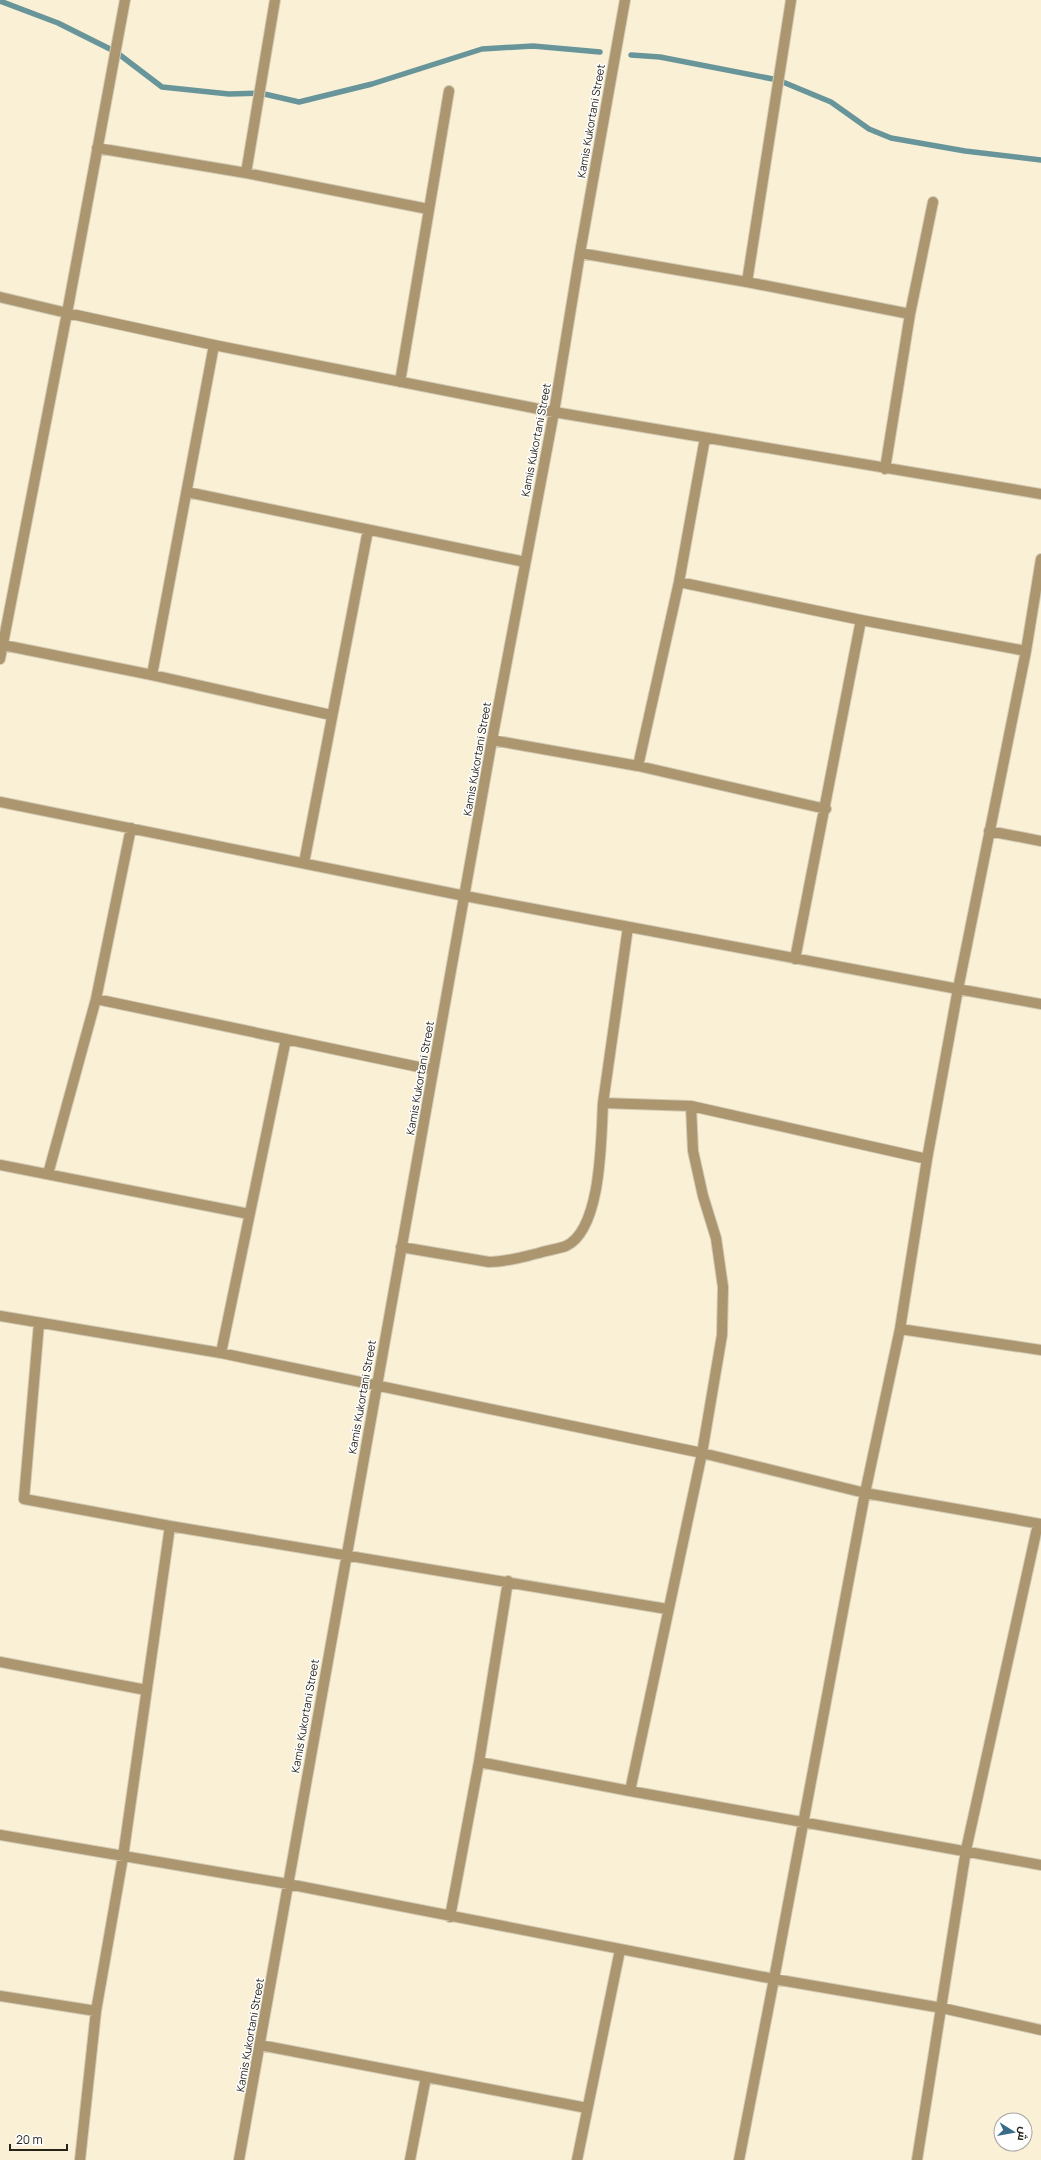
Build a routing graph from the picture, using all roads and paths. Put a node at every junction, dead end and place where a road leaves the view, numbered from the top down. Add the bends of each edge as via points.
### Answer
1 (125, 0) edge
2 (275, 0) edge
3 (625, 0) edge
4 (791, 0) edge
5 (449, 91) dead end
6 (97, 148) junction
7 (246, 173) junction
8 (934, 202) dead end
9 (428, 209) junction
10 (580, 253) junction
11 (747, 282) junction
12 (0, 297) edge
13 (67, 313) junction
14 (910, 314) junction
15 (214, 345) junction
16 (400, 382) junction
17 (554, 412) junction
18 (705, 438) junction
19 (885, 469) junction
20 (187, 492) junction
21 (1041, 494) edge
22 (368, 530) junction
23 (1041, 560) edge
24 (525, 562) junction
25 (680, 582) junction
26 (860, 620) junction
27 (3, 645) junction
28 (1026, 651) junction
29 (0, 659) edge
30 (152, 675) junction
31 (330, 715) junction
32 (492, 740) junction
33 (638, 766) junction
34 (0, 802) edge
35 (826, 809) junction
36 (131, 828) junction
37 (989, 831) junction
38 (1041, 840) edge
39 (304, 863) junction
40 (465, 896) junction
41 (628, 927) junction
42 (795, 959) junction
43 (958, 989) junction
44 (96, 999) junction
45 (1041, 1004) edge
46 (286, 1039) junction
47 (433, 1070) junction
48 (603, 1103) junction
49 (691, 1106) junction
50 (927, 1159) junction
51 (0, 1165) edge
52 (48, 1174) junction
53 (249, 1214) junction
54 (402, 1247) junction
55 (0, 1316) edge
56 (39, 1323) junction
57 (900, 1329) junction
58 (1041, 1350) edge
59 (221, 1353) junction
60 (376, 1386) junction
61 (702, 1453) junction
62 (865, 1493) junction
63 (1040, 1524) edge
64 (170, 1526) junction
65 (346, 1555) junction
66 (508, 1581) junction
67 (667, 1609) junction
68 (0, 1662) edge
69 (146, 1690) junction
70 (479, 1762) junction
71 (630, 1791) junction
72 (805, 1822) junction
73 (0, 1835) edge
74 (966, 1850) junction
75 (123, 1857) junction
76 (1041, 1866) edge
77 (288, 1884) junction
78 (450, 1917) junction
79 (620, 1950) junction
80 (774, 1979) junction
81 (0, 1996) edge
82 (942, 2008) junction
83 (96, 2011) junction
84 (1041, 2030) edge
85 (260, 2046) junction
86 (426, 2077) junction
87 (587, 2108) junction
88 (80, 2160) edge
89 (239, 2160) edge
90 (410, 2160) edge
91 (577, 2160) edge
92 (739, 2160) edge
93 (917, 2160) edge

1 - 6 street
2 - 7 street
3 - 10 street, Kamis Kukortani Street
4 - 11 street
5 - 9 street
6 - 7 street
6 - 13 street
7 - 9 street
8 - 14 street
9 - 16 street
10 - 11 street
10 - 17 street, Kamis Kukortani Street
11 - 14 street
12 - 13 street
13 - 15 street
13 - 27 street
14 - 19 street
15 - 16 street
15 - 20 street
16 - 17 street
17 - 18 street
17 - 24 street, Kamis Kukortani Street
18 - 19 street
18 - 25 street
19 - 21 street
20 - 22 street
20 - 30 street
22 - 24 street
22 - 31 street
23 - 28 street
24 - 32 street, Kamis Kukortani Street
25 - 26 street
25 - 33 street
26 - 28 street
26 - 35 street
27 - 29 street
27 - 30 street
28 - 37 street
30 - 31 street
31 - 39 street
32 - 33 street
32 - 40 street, Kamis Kukortani Street
33 - 35 street
34 - 36 street
35 - 42 street
36 - 39 street
36 - 44 street
37 - 38 street
37 - 43 street
39 - 40 street
40 - 41 street
40 - 47 street, Kamis Kukortani Street
41 - 42 street
41 - 48 street
42 - 43 street
43 - 45 street
43 - 50 street
44 - 46 street
44 - 52 street
46 - 47 street
46 - 53 street
47 - 54 street, Kamis Kukortani Street
48 - 49 street
48 - 54 street via 593,1205 584,1226 566,1246 502,1262
49 - 50 street
49 - 61 street via 693,1151 716,1238 723,1287 722,1335
50 - 57 street
51 - 52 street
52 - 53 street
53 - 59 street
54 - 60 street, Kamis Kukortani Street
55 - 56 street
56 - 59 street
56 - 64 street via 24,1499
57 - 58 street
57 - 62 street
59 - 60 street
60 - 61 street
60 - 65 street, Kamis Kukortani Street
61 - 62 street
61 - 67 street
62 - 63 street
62 - 72 street
63 - 74 street
64 - 65 street
64 - 69 street
65 - 66 street
65 - 77 street, Kamis Kukortani Street
66 - 67 street
66 - 70 street
67 - 71 street
68 - 69 street
69 - 75 street
70 - 71 street
70 - 78 street
71 - 72 street
72 - 74 street
72 - 80 street
73 - 75 street
74 - 76 street
74 - 82 street
75 - 77 street
75 - 83 street
77 - 78 street
77 - 85 street, Kamis Kukortani Street
78 - 79 street
79 - 80 street
79 - 87 street
80 - 82 street
80 - 92 street
81 - 83 street
82 - 84 street
82 - 93 street
83 - 88 street
85 - 86 street
85 - 89 street, Kamis Kukortani Street
86 - 87 street
86 - 90 street
87 - 91 street

